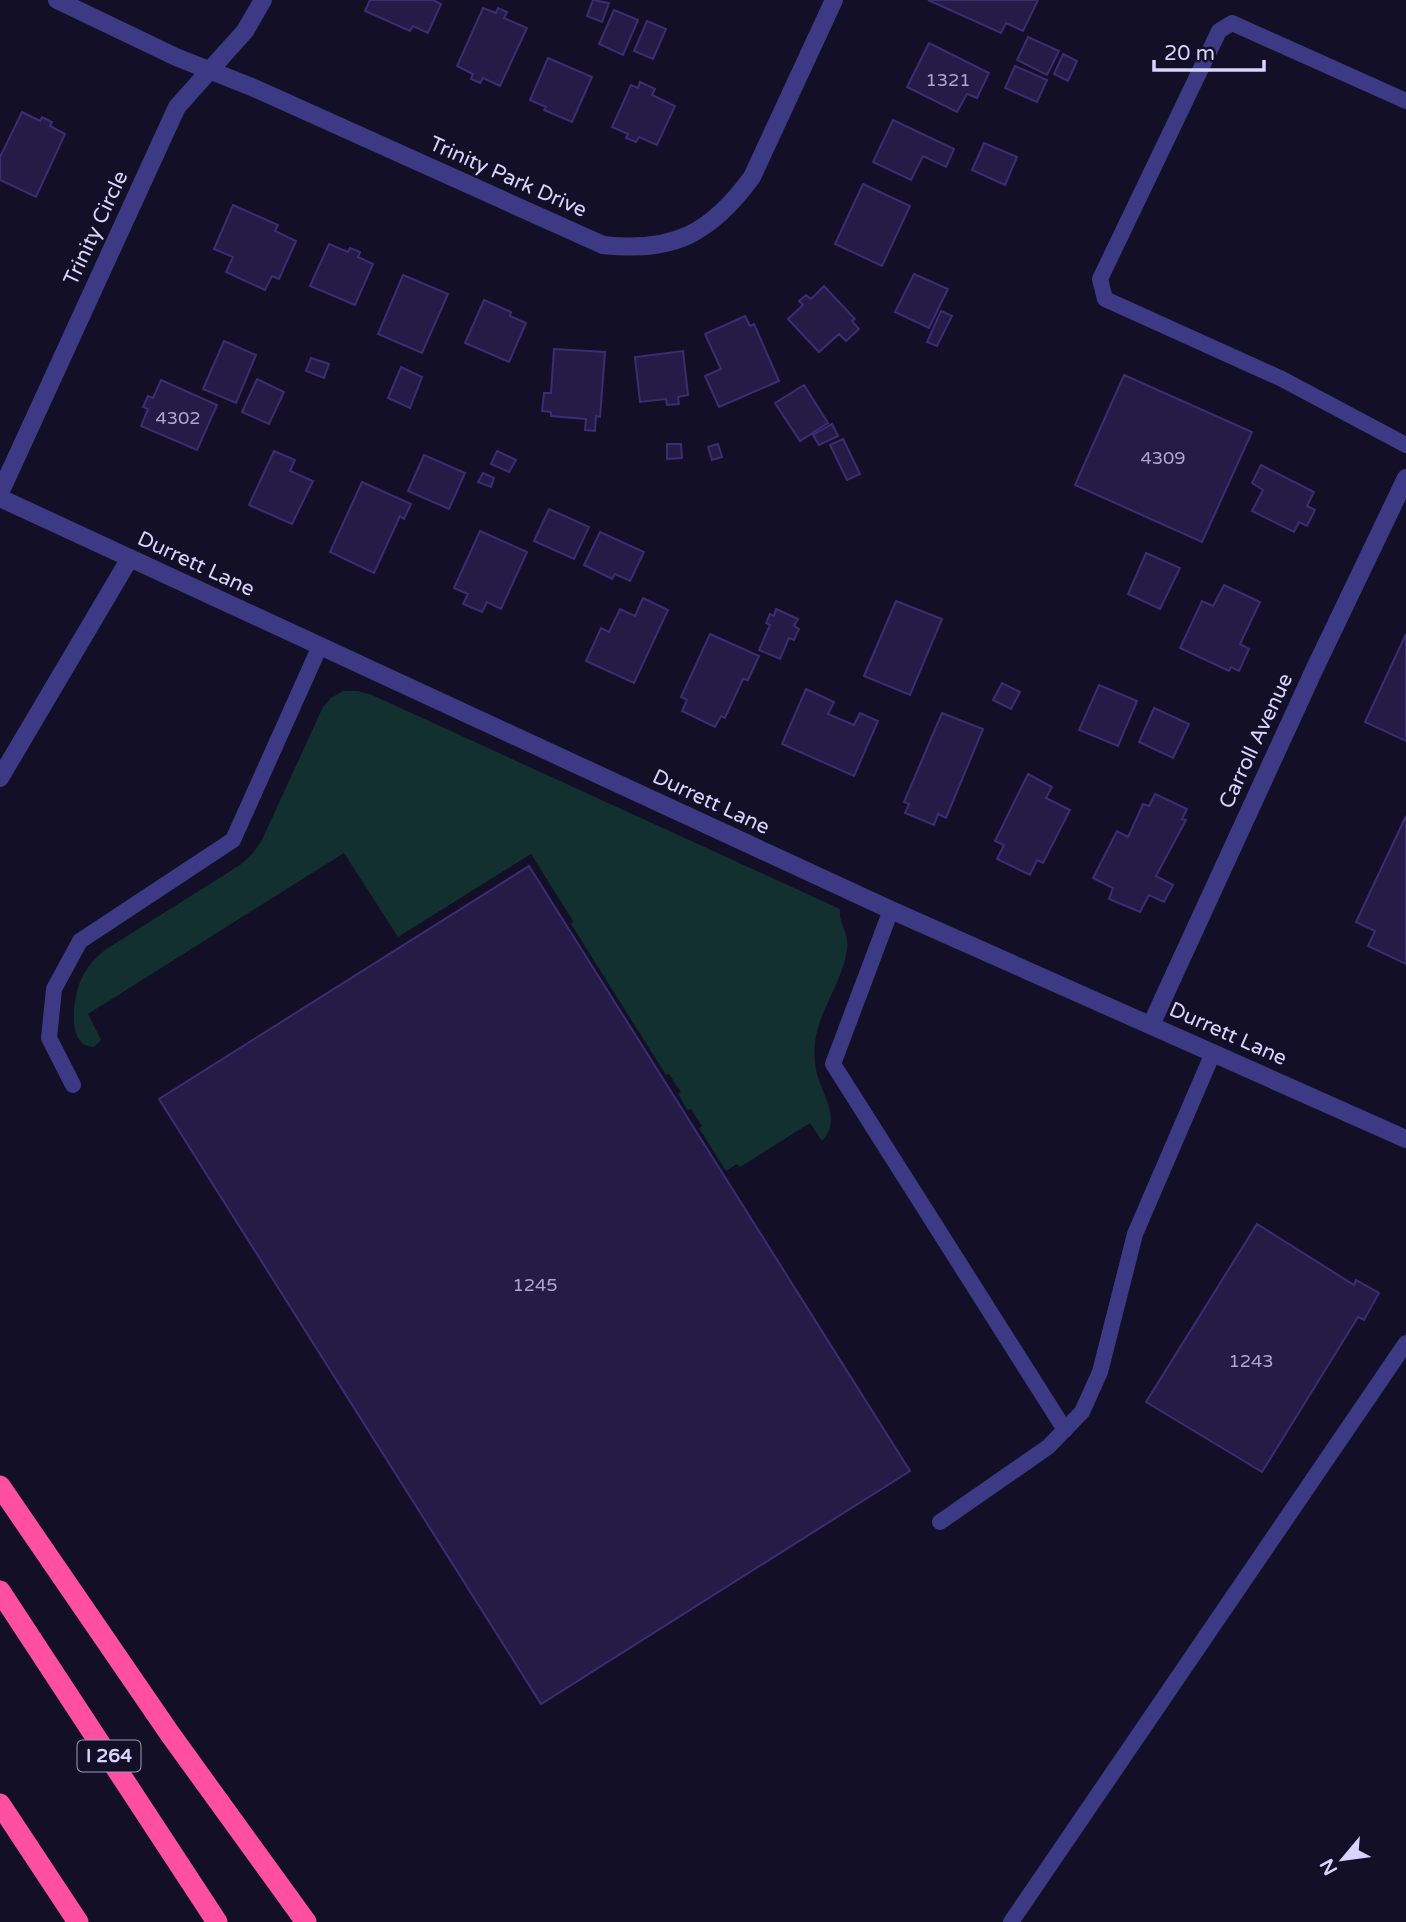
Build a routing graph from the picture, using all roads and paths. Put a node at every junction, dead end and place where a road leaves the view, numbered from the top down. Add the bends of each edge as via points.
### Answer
1 (57, 0) edge
2 (263, 0) edge
3 (835, 0) edge
4 (210, 71) junction
5 (1406, 101) edge
6 (1406, 445) edge
7 (1406, 478) edge
8 (0, 493) edge
9 (0, 498) edge
10 (130, 558) junction
11 (320, 646) junction
12 (0, 778) edge
13 (891, 910) junction
14 (1151, 1025) junction
15 (1213, 1053) junction
16 (73, 1084) dead end
17 (1406, 1139) edge
18 (1406, 1343) edge
19 (1065, 1430) junction
20 (0, 1486) edge
21 (940, 1522) dead end
22 (0, 1591) edge
23 (0, 1804) edge
24 (78, 1922) edge
25 (218, 1922) edge
26 (306, 1922) edge
27 (1011, 1922) edge

1 - 4 street, Trinity Park Drive
2 - 4 street, Trinity Circle via 245,32
3 - 4 street, Trinity Park Drive via 752,177 734,202 684,237 658,245 603,244
4 - 8 street, Trinity Circle via 177,107
5 - 6 lane via 1232,23 1219,31 1100,279 1105,299 1282,379
7 - 14 street, Carroll Avenue
9 - 10 street, Durrett Lane
10 - 11 street, Durrett Lane
10 - 12 street
11 - 13 street, Durrett Lane
11 - 16 lane via 233,840 80,940 54,989 49,1038
13 - 14 street, Durrett Lane
13 - 19 lane via 833,1064
14 - 15 street, Durrett Lane
15 - 17 street, Durrett Lane
15 - 19 lane via 1135,1234 1100,1372 1082,1412
18 - 27 lane
19 - 21 lane via 1048,1447
20 - 26 highway
22 - 25 highway, I 264
23 - 24 highway

